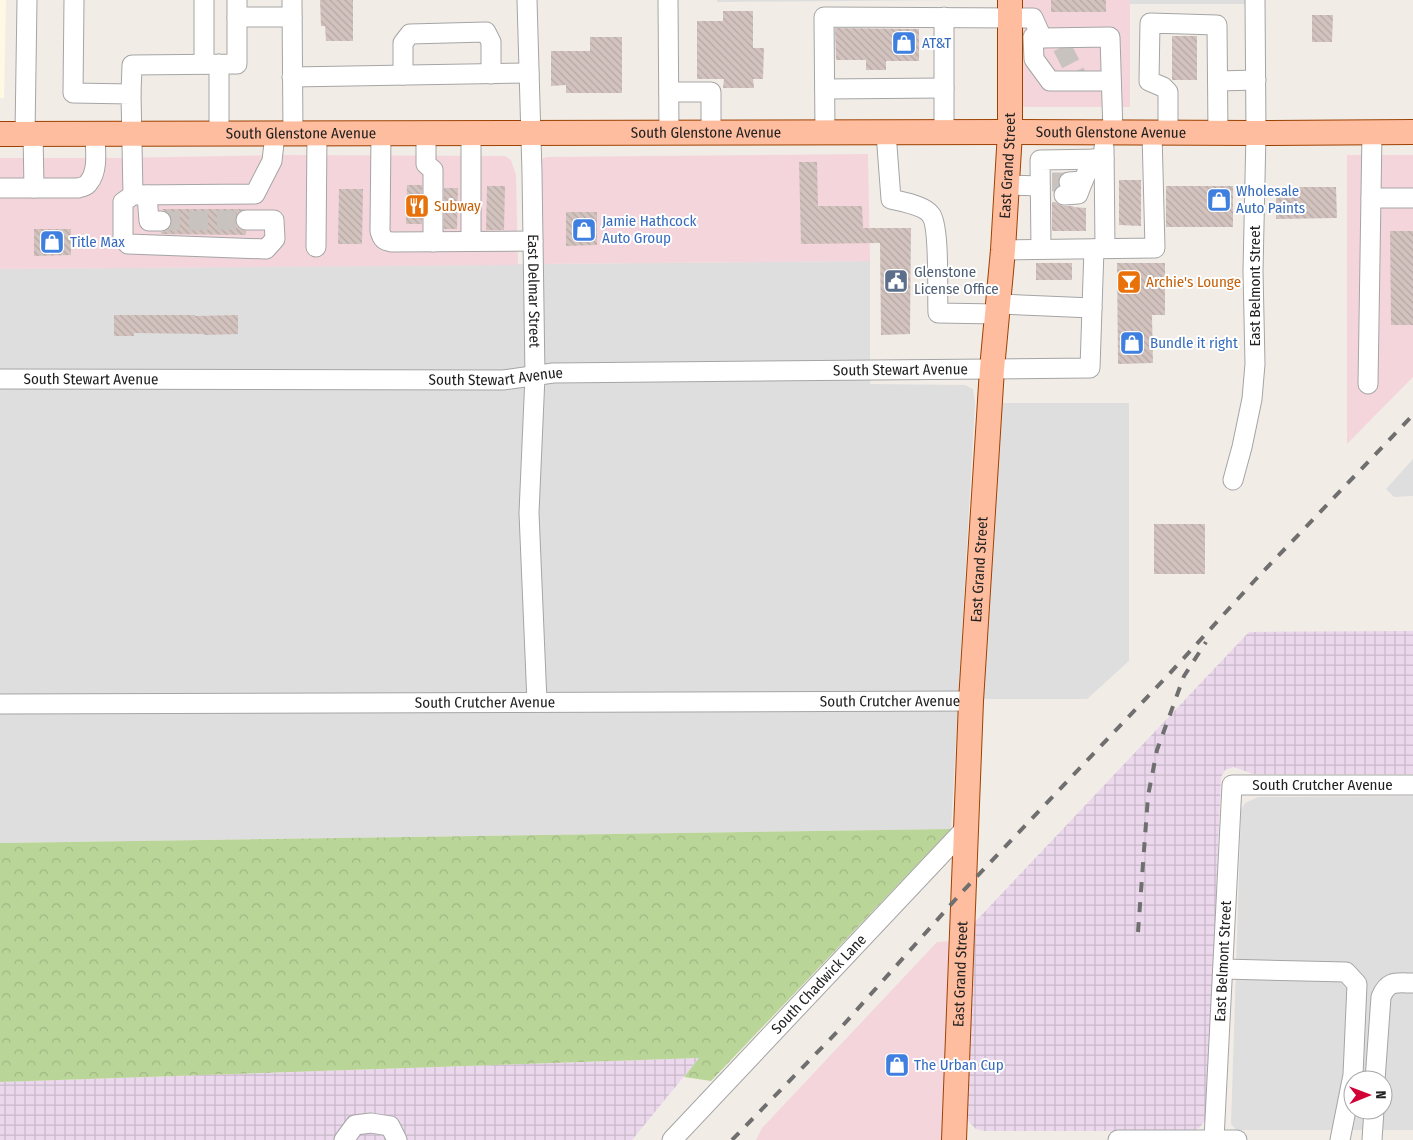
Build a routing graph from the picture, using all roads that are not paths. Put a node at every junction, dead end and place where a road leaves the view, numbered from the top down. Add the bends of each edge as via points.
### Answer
1 (27, 0) edge
2 (74, 0) edge
3 (204, 0) edge
4 (527, 0) edge
5 (668, 0) edge
6 (1255, 0) edge
7 (292, 8) edge
8 (1010, 8) edge
9 (237, 9) edge
10 (944, 17) junction
11 (1053, 41) junction
12 (211, 64) junction
13 (529, 73) junction
14 (491, 74) junction
15 (403, 75) junction
16 (292, 77) junction
17 (1256, 80) junction
18 (1111, 81) junction
19 (1218, 81) junction
20 (944, 88) junction
21 (825, 89) junction
22 (669, 92) junction
23 (131, 94) junction
24 (886, 132) junction
25 (944, 132) junction
26 (1010, 132) junction
27 (1049, 132) junction
28 (1372, 132) junction
29 (1413, 132) edge
30 (669, 133) junction
31 (711, 133) junction
32 (826, 133) junction
33 (1108, 133) junction
34 (1160, 133) junction
35 (1218, 133) junction
36 (0, 134) edge
37 (29, 134) junction
38 (95, 134) junction
39 (132, 134) junction
40 (219, 134) junction
41 (284, 134) junction
42 (317, 134) junction
43 (380, 134) junction
44 (426, 134) junction
45 (471, 134) junction
46 (530, 134) junction
47 (1256, 134) junction
48 (1098, 159) junction
49 (1050, 160) junction
50 (1007, 185) junction
51 (1054, 187) junction
52 (0, 188) edge
53 (34, 188) junction
54 (255, 194) junction
55 (140, 195) junction
56 (1371, 198) junction
57 (1413, 198) edge
58 (161, 221) tunnel mouth
59 (471, 241) junction
60 (533, 241) junction
61 (433, 242) junction
62 (316, 247) dead end
63 (1100, 248) junction
64 (1002, 250) junction
65 (1041, 250) junction
66 (1092, 308) junction
67 (997, 309) junction
68 (992, 369) junction
69 (535, 376) junction
70 (0, 379) edge
71 (1368, 384) dead end
72 (1233, 480) dead end
73 (971, 701) junction
74 (537, 702) junction
75 (0, 704) edge
76 (1232, 785) joint
77 (1413, 785) edge
78 (965, 829) junction
79 (1223, 969) junction
80 (1413, 983) edge
81 (1377, 1070) edge
82 (1373, 1120) edge
83 (1205, 1139) edge
84 (344, 1140) edge
85 (397, 1140) edge
86 (672, 1140) edge
87 (954, 1140) edge
88 (1118, 1140) edge
89 (1237, 1140) edge
90 (1340, 1140) edge
91 (1372, 1140) edge

1 - 37 street
2 - 23 street via 73,93
3 - 12 street
4 - 13 street, East Delmar Street
5 - 22 street
6 - 17 street, East Belmont Street
7 - 9 street
7 - 16 street
8 - 10 street
8 - 11 street via 1033,18
8 - 26 main road, East Grand Street
9 - 12 street via 237,64
10 - 20 street
10 - 21 street via 824,17
11 - 18 street via 1110,37
11 - 18 street via 1034,37 1034,60 1050,81
12 - 23 street via 132,65
12 - 40 street
13 - 14 street
13 - 46 street, East Delmar Street
14 - 15 street
14 - 15 street via 491,42 486,32 410,34 402,43
15 - 16 street
16 - 41 street
17 - 19 street
17 - 47 street, East Belmont Street
18 - 33 street
19 - 34 street via 1218,25 1150,23 1149,81 1168,92
19 - 35 street
20 - 21 street
20 - 25 street
21 - 32 street
22 - 30 street
22 - 31 street via 711,92
23 - 39 street
24 - 25 main road, South Glenstone Avenue
24 - 32 main road, South Glenstone Avenue
24 - 67 street via 891,199 918,206 930,214 936,227 938,313
25 - 26 main road, South Glenstone Avenue
26 - 27 main road, South Glenstone Avenue
26 - 50 main road, East Grand Street
27 - 33 main road, South Glenstone Avenue
27 - 49 street
28 - 29 main road, South Glenstone Avenue
28 - 47 main road, South Glenstone Avenue
28 - 56 street
30 - 31 main road, South Glenstone Avenue
30 - 46 main road, South Glenstone Avenue
31 - 32 main road, South Glenstone Avenue
33 - 34 main road, South Glenstone Avenue
33 - 48 street
34 - 35 main road, South Glenstone Avenue
34 - 63 street via 1155,248
35 - 47 main road, South Glenstone Avenue
36 - 37 main road, South Glenstone Avenue
37 - 38 main road, South Glenstone Avenue
37 - 53 street
38 - 39 main road, South Glenstone Avenue
38 - 53 street via 95,166 88,184 78,188
39 - 40 main road, South Glenstone Avenue
39 - 55 street
40 - 41 main road, South Glenstone Avenue
41 - 42 main road, South Glenstone Avenue
41 - 54 street
42 - 43 main road, South Glenstone Avenue
42 - 62 street
43 - 44 main road, South Glenstone Avenue
43 - 61 street via 381,238 392,242
44 - 45 main road, South Glenstone Avenue
44 - 61 street via 426,164 433,170
45 - 46 main road, South Glenstone Avenue
45 - 59 street
46 - 60 street, East Delmar Street
47 - 72 street, East Belmont Street via 1255,364 1252,399
48 - 49 street
48 - 51 street
48 - 63 street
49 - 51 street via 1040,160
50 - 51 street
50 - 64 main road, East Grand Street
51 - 65 street
52 - 53 street
54 - 55 street
54 - 55 street via 252,220 274,220 275,239 266,248 128,244 123,238 123,202
55 - 58 street via 148,221
56 - 57 street
56 - 71 street
59 - 60 street
59 - 61 street
60 - 69 street, East Delmar Street
63 - 65 street
63 - 66 street
64 - 65 street
64 - 67 main road, East Grand Street
66 - 67 street
66 - 68 street, South Stewart Avenue via 1090,368
67 - 68 main road, East Grand Street
68 - 69 street, South Stewart Avenue via 553,373
68 - 73 main road, East Grand Street
69 - 70 street, South Stewart Avenue via 503,380
69 - 74 street, East Delmar Street via 529,513
73 - 74 street, South Crutcher Avenue
73 - 78 main road, East Grand Street
74 - 75 street, South Crutcher Avenue
76 - 77 street, South Crutcher Avenue
76 - 79 street, East Belmont Street
78 - 86 street, South Chadwick Lane
78 - 87 main road, East Grand Street
79 - 83 street, East Belmont Street
79 - 90 street via 1346,972 1357,984 1353,1075
80 - 81 street via 1390,984 1381,997
82 - 91 street
83 - 88 street
83 - 89 street
84 - 85 street via 355,1125 370,1123 390,1126

